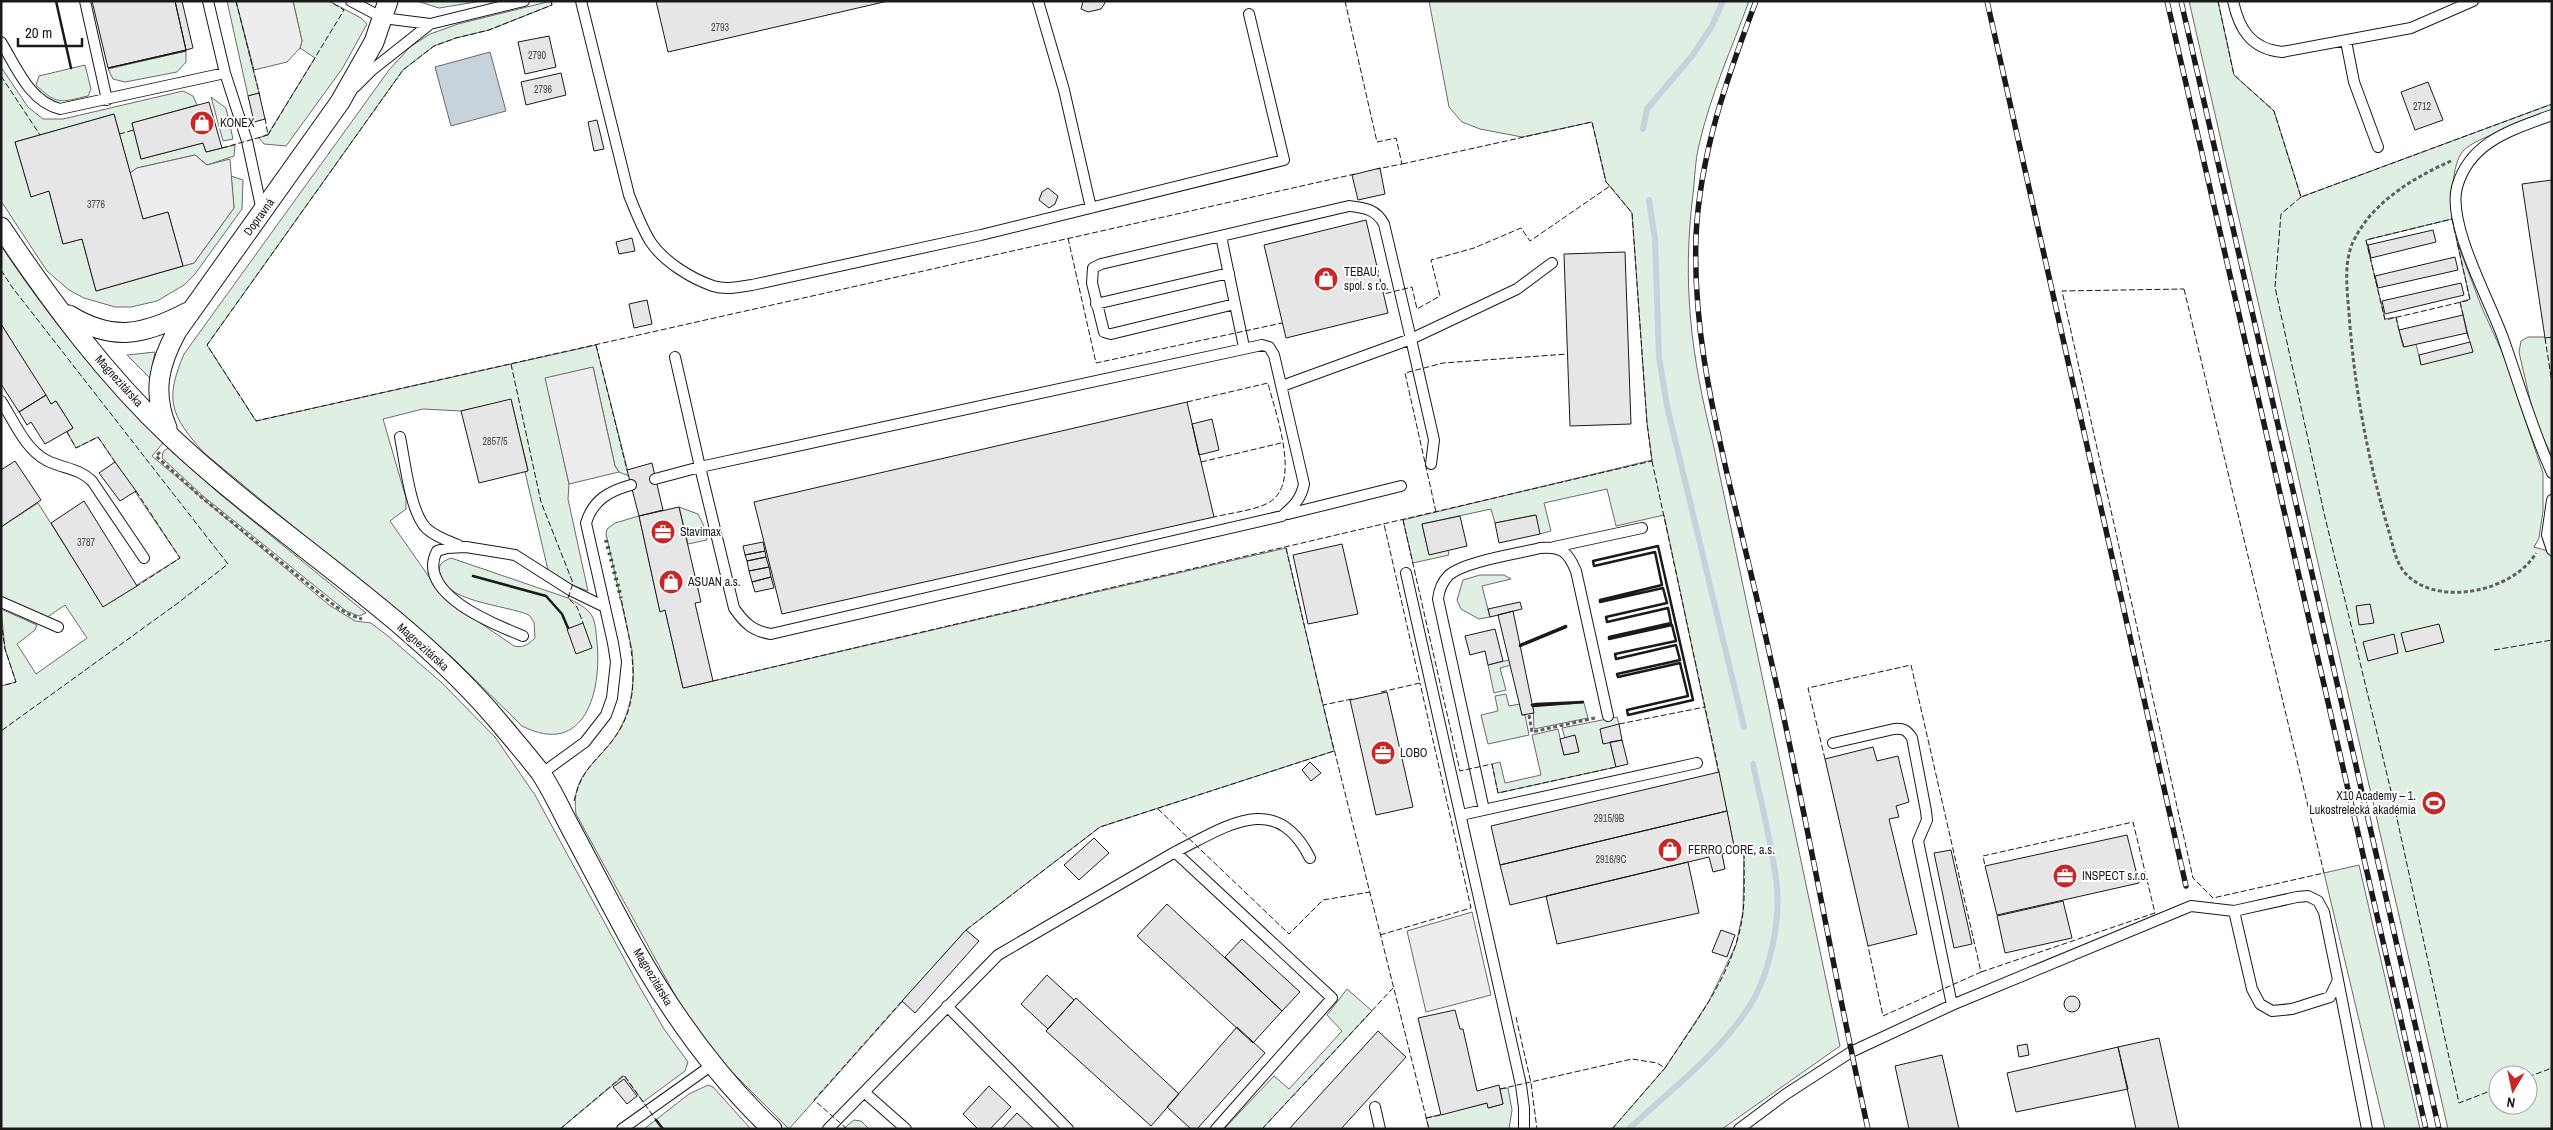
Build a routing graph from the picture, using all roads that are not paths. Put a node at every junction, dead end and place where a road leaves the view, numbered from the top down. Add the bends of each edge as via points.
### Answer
1 (84, 1) edge
2 (208, 1) edge
3 (351, 1) edge
4 (524, 1) edge
5 (581, 1) edge
6 (1038, 1) edge
7 (2233, 1) edge
8 (2473, 1) edge
9 (386, 10) edge
10 (1249, 14) dead end
11 (430, 24) junction
12 (2346, 40) junction
13 (1, 42) edge
14 (225, 73) junction
15 (106, 100) junction
16 (340, 102) junction
17 (2552, 115) edge
18 (2378, 147) dead end
19 (1091, 208) junction
20 (262, 211) junction
21 (1, 227) edge
22 (1221, 236) junction
23 (1552, 262) dead end
24 (1229, 273) junction
25 (1096, 304) junction
26 (1235, 304) junction
27 (57, 308) junction
28 (192, 310) junction
29 (1411, 339) junction
30 (1244, 347) junction
31 (675, 357) dead end
32 (1282, 386) junction
33 (1, 401) edge
34 (170, 437) junction
35 (400, 437) dead end
36 (1432, 464) dead end
37 (700, 467) junction
38 (2552, 473) edge
39 (655, 479) dead end
40 (631, 485) dead end
41 (1401, 486) dead end
42 (2552, 500) edge
43 (1282, 516) junction
44 (1642, 528) dead end
45 (1553, 547) junction
46 (466, 548) junction
47 (2552, 550) edge
48 (144, 558) dead end
49 (1406, 572) dead end
50 (1, 602) edge
51 (605, 607) junction
52 (58, 627) dead end
53 (523, 636) dead end
54 (1608, 716) road end
55 (1832, 743) dead end
56 (1697, 763) dead end
57 (541, 774) junction
58 (1484, 810) junction
59 (1461, 815) junction
60 (1175, 852) junction
61 (1310, 858) dead end
62 (2234, 911) junction
63 (2338, 980) junction
64 (1952, 1005) junction
65 (947, 1006) junction
66 (712, 1065) junction
67 (864, 1092) junction
68 (1375, 1107) dead end
69 (622, 1129) edge
70 (772, 1129) edge
71 (828, 1129) edge
72 (906, 1129) edge
73 (1068, 1129) edge
74 (1216, 1129) edge
75 (1380, 1129) edge
76 (1524, 1129) edge
77 (1739, 1129) edge
78 (2367, 1129) edge

1 - 15 lane
2 - 14 lane
3 - 9 lane
4 - 11 lane
5 - 19 lane via 629,194 639,222 651,243 675,266 714,286 752,286
6 - 19 lane via 1064,90
7 - 12 lane via 2245,35 2266,49 2289,52
8 - 12 lane via 2411,28
9 - 11 lane
9 - 16 street, Dopravná via 374,42
10 - 19 lane via 1284,160
11 - 16 lane via 372,70
12 - 18 lane via 2354,82
13 - 15 lane via 30,89 48,106 74,108
14 - 15 lane
14 - 20 lane via 247,141
16 - 20 street, Dopravná
17 - 38 lane via 2510,130 2479,148 2457,188 2462,234 2502,335 2537,442
20 - 28 street, Dopravná
21 - 27 street, Magnezitárska
22 - 24 lane
22 - 25 lane via 1093,268
22 - 29 lane via 1349,206 1372,210 1384,224
23 - 29 lane via 1517,289
24 - 25 lane
24 - 26 lane
25 - 26 lane via 1104,332 1112,334
26 - 30 lane
27 - 28 street via 87,326 124,334 165,324
27 - 34 street, Magnezitárska
28 - 34 street, Dopravná via 176,331 157,380 161,413
29 - 32 lane
29 - 36 lane via 1434,440
30 - 32 lane via 1269,347
30 - 37 lane
31 - 37 lane
32 - 43 lane via 1304,484 1295,506
33 - 48 lane via 37,454 48,462 84,473 92,481
34 - 57 street, Magnezitárska via 413,636 485,706
35 - 46 lane via 418,519 428,530
37 - 39 lane
37 - 43 lane via 734,608 745,624 757,632 772,634
40 - 51 lane via 613,490 602,498 592,507 586,523
41 - 43 lane
42 - 47 lane via 2546,535
44 - 45 lane
45 - 54 lane via 1571,558 1576,571
45 - 58 lane via 1460,568 1439,588 1438,599
46 - 51 lane via 515,555 570,590
46 - 53 lane via 447,548 437,552 432,561 437,583 446,594 489,621
49 - 59 lane
50 - 52 lane
51 - 57 lane via 616,662 610,707 585,742
55 - 64 lane via 1901,728 1912,738 1926,811 1918,840
56 - 58 lane
57 - 66 street, Magnezitárska via 635,948 669,1005
58 - 59 lane
59 - 76 lane via 1521,1085
60 - 61 lane via 1239,822 1264,818 1280,821 1291,830
60 - 65 lane via 998,955
60 - 74 lane via 1332,998
62 - 63 lane via 2297,897 2308,896 2318,901 2324,912
62 - 63 lane via 2252,989 2260,1004 2272,1011 2314,1004 2330,997
62 - 64 lane via 2191,906
63 - 78 lane
64 - 77 lane via 1851,1052
65 - 67 lane
65 - 73 lane
66 - 69 lane
66 - 70 street, Magnezitárska via 743,1102
67 - 71 lane
67 - 72 lane
68 - 75 lane

